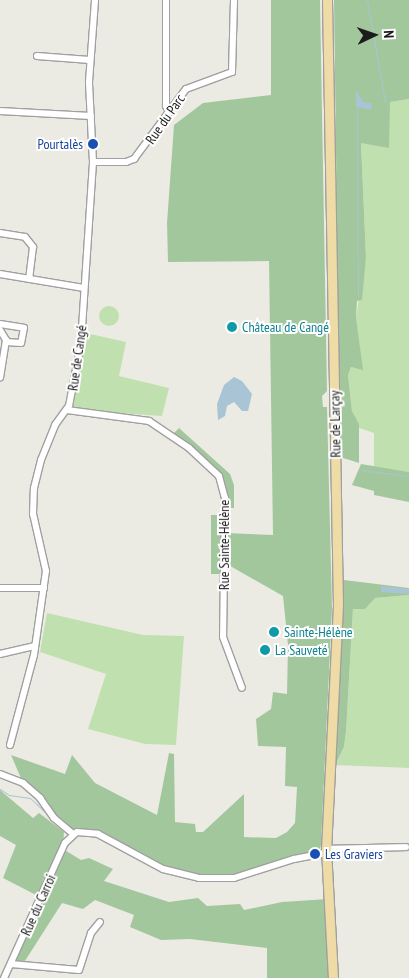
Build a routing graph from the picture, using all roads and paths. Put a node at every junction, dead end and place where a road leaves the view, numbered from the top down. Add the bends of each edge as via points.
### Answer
1 (95, 0) edge
2 (166, 0) edge
3 (234, 0) edge
4 (327, 0) edge
5 (37, 56) dead end
6 (90, 60) junction
7 (0, 111) edge
8 (169, 112) junction
9 (91, 116) junction
10 (93, 162) junction
11 (0, 233) edge
12 (0, 274) edge
13 (29, 279) junction
14 (84, 288) junction
15 (0, 324) edge
16 (0, 330) edge
17 (6, 342) junction
18 (0, 378) edge
19 (67, 410) junction
20 (0, 588) edge
21 (44, 588) junction
22 (35, 646) junction
23 (0, 654) edge
24 (242, 688) dead end
25 (10, 745) dead end
26 (0, 774) edge
27 (73, 834) junction
28 (406, 847) dead end
29 (326, 851) junction
30 (100, 922) dead end
31 (11, 964) junction
32 (4, 978) edge
33 (333, 978) edge

1 - 6 street, Rue de Cangé
2 - 8 street via 166,106
3 - 8 street, Rue du Parc via 234,66 230,74 191,86
4 - 29 main road, Rue de Larçay via 338,605
5 - 6 street
6 - 9 street, Rue de Cangé
7 - 9 street
8 - 10 street, Rue du Parc via 134,158 126,162
9 - 10 street, Rue de Cangé
10 - 14 street, Rue de Cangé
11 - 13 street via 25,237 34,247
12 - 13 street
13 - 14 street
14 - 19 street, Rue de Cangé via 81,343
15 - 17 street via 24,328 22,343
16 - 17 street
17 - 18 street
19 - 21 street, Rue de Cangé via 55,425 40,460 34,488 32,514 46,567
19 - 24 street, Rue Sainte-Hélène via 149,421 189,448 219,476 225,498 223,637
20 - 21 street
21 - 22 street, Rue de Cangé
22 - 23 street
22 - 25 street, Rue de Cangé
26 - 27 street via 23,783
27 - 29 street via 84,831 98,834 162,869 188,876 234,878
27 - 31 street, Rue du Carroi via 62,848
28 - 29 street
29 - 33 main road, Rue de Larçay
30 - 31 street via 91,933 79,970
31 - 32 street, Rue du Carroi

